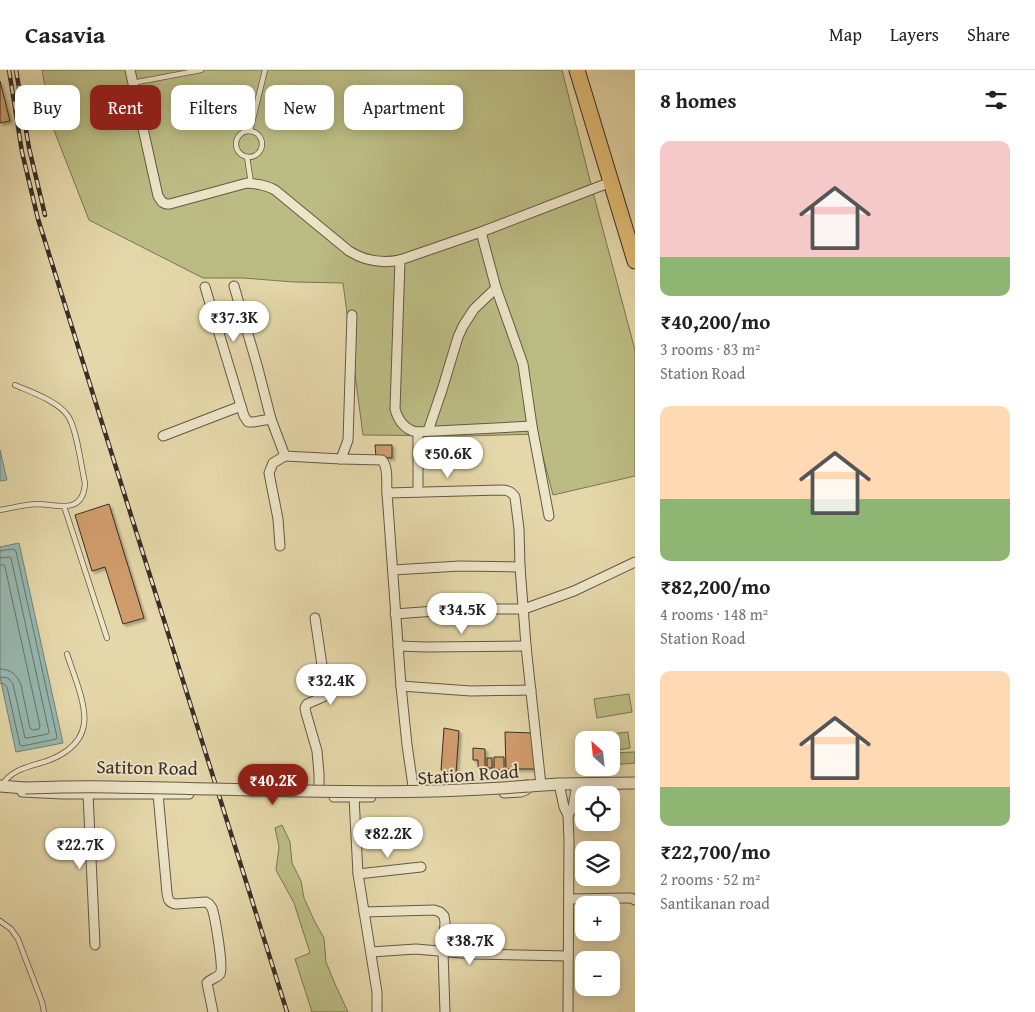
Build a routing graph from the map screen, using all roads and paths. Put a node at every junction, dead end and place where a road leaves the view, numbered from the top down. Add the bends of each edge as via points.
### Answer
1 (130, 70) edge
2 (202, 70) edge
3 (265, 70) edge
4 (577, 70) edge
5 (132, 83) junction
6 (250, 131) junction
7 (247, 157) junction
8 (611, 182) junction
9 (251, 184) junction
10 (481, 232) junction
11 (400, 260) junction
12 (635, 261) edge
13 (234, 286) dead end
14 (205, 287) dead end
15 (496, 288) junction
16 (352, 315) dead end
17 (15, 385) dead end
18 (241, 406) junction
19 (271, 419) junction
20 (532, 426) junction
21 (428, 431) junction
22 (418, 432) junction
23 (163, 436) dead end
24 (285, 456) junction
25 (341, 460) junction
26 (418, 492) junction
27 (387, 493) junction
28 (64, 506) junction
29 (0, 510) edge
30 (549, 516) dead end
31 (280, 546) dead end
32 (635, 562) edge
33 (520, 567) junction
34 (393, 570) junction
35 (524, 609) junction
36 (395, 614) junction
37 (315, 618) dead end
38 (107, 638) dead end
39 (398, 646) junction
40 (526, 646) junction
41 (68, 654) dead end
42 (401, 686) junction
43 (531, 690) junction
44 (635, 783) edge
45 (559, 784) junction
46 (577, 784) junction
47 (29, 786) junction
48 (413, 786) junction
49 (535, 786) junction
50 (7, 787) edge
51 (318, 787) junction
52 (88, 794) junction
53 (158, 794) junction
54 (354, 797) junction
55 (568, 814) junction
56 (421, 867) dead end
57 (358, 874) junction
58 (569, 899) junction
59 (635, 900) edge
60 (364, 912) junction
61 (0, 921) edge
62 (95, 945) dead end
63 (371, 952) junction
64 (443, 952) junction
65 (568, 956) junction
66 (44, 1012) edge
67 (213, 1012) edge
68 (377, 1012) edge
69 (445, 1012) edge
70 (568, 1012) edge

1 - 5 street
2 - 5 lane
3 - 6 lane
4 - 8 main road
5 - 9 street via 162,202 170,204
6 - 7 lane via 242,133 236,142 240,153
6 - 7 lane via 259,136 261,145 259,152
7 - 9 lane
8 - 10 street
8 - 12 main road
9 - 11 street via 275,190 357,256 378,262
10 - 11 street
10 - 15 street
11 - 22 street via 395,409 405,427
13 - 19 street
14 - 18 street
15 - 20 street via 523,364
15 - 21 street via 474,309 463,326
16 - 25 street via 348,440
17 - 28 lane via 59,407 69,417 74,429 85,483 76,504
18 - 19 street via 248,422
18 - 23 street
19 - 24 street
20 - 21 street
20 - 30 street
21 - 22 street
22 - 26 street
24 - 25 street
24 - 31 street via 273,463 269,473
25 - 27 street via 382,460 386,469
26 - 27 street
26 - 33 street via 500,490 512,493 519,529
27 - 34 street
28 - 29 lane via 39,504
28 - 38 lane
32 - 35 street via 574,591
33 - 34 street
33 - 35 street
34 - 36 street
35 - 36 street
35 - 40 street
36 - 39 street
37 - 51 street via 326,692 305,708 317,752
39 - 40 street
39 - 42 street
40 - 43 street
41 - 50 lane via 82,703 84,726 80,736 61,756 10,775
42 - 43 street via 471,691
42 - 48 street
43 - 49 street
44 - 46 street
45 - 46 street
45 - 49 street
45 - 55 street
46 - 55 street via 573,807
47 - 49 street, Station Road, bridge via 358,793
47 - 50 street, Station Road
47 - 51 street, Satiton Road via 113,782
48 - 49 street, Satiton Road via 520,782
48 - 51 street, Satiton Road
49 - 54 street, Station Road via 521,792
50 - 52 street, Station Road via 26,793
52 - 53 street, Station Road
52 - 62 street
53 - 54 street, Station Road via 263,793
53 - 67 street via 168,898 172,904 206,902 212,908 221,958 220,974 207,983
54 - 57 street
55 - 58 street
56 - 57 street
57 - 60 street
58 - 59 street
58 - 65 street
60 - 63 street
60 - 64 street via 440,912 445,922
61 - 66 lane via 18,939
63 - 64 street via 416,949
63 - 68 street
64 - 65 street
64 - 69 street
65 - 70 street

